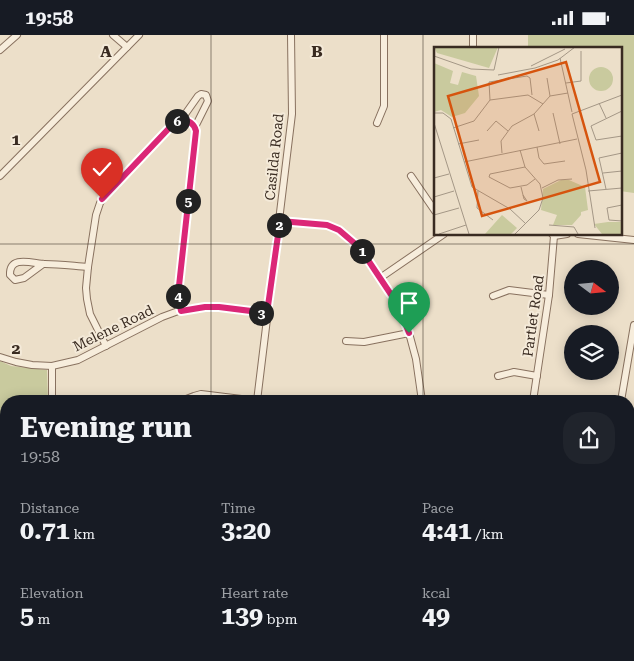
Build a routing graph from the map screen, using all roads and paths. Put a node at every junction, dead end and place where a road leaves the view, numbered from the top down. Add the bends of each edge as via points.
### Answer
1 (17, 35) edge
2 (113, 35) edge
3 (139, 35) edge
4 (291, 35) edge
5 (384, 35) edge
6 (127, 47) junction
7 (0, 50) edge
8 (181, 119) junction
9 (376, 123) dead end
10 (195, 127) junction
11 (0, 176) edge
12 (411, 177) dead end
13 (434, 210) edge
14 (280, 221) junction
15 (443, 235) edge
16 (553, 235) edge
17 (587, 235) edge
18 (634, 240) edge
19 (43, 264) junction
20 (88, 267) junction
21 (380, 278) junction
22 (549, 295) junction
23 (492, 296) dead end
24 (181, 311) junction
25 (267, 313) junction
26 (634, 325) edge
27 (409, 333) junction
28 (346, 341) dead end
29 (106, 346) junction
30 (0, 357) edge
31 (52, 366) junction
32 (498, 376) dead end
33 (537, 376) junction
34 (52, 395) edge
35 (259, 395) edge
36 (421, 395) edge
37 (534, 395) edge
38 (622, 395) edge

1 - 7 street
2 - 6 street
3 - 6 street
4 - 14 street, Casilda Road via 292,114
5 - 9 street via 384,106
6 - 11 street
8 - 10 street via 190,121
8 - 10 street via 198,96 206,95 208,101
8 - 20 street via 100,203
10 - 24 street via 178,295
12 - 13 street
14 - 21 street via 327,225 339,230 360,248
14 - 25 street, Casilda Road
15 - 21 street
16 - 22 street, Partlet Road
17 - 18 street
19 - 19 street via 20,262 11,268 10,275 15,280 24,279
19 - 20 street
20 - 29 street via 88,307
21 - 27 street via 398,305
22 - 23 street via 509,289
22 - 33 street, Partlet Road
24 - 25 street, Melene Road via 219,307
24 - 29 street, Melene Road via 162,317
25 - 35 street, Casilda Road
26 - 38 street
27 - 28 street via 364,343
27 - 36 street
29 - 31 street, Melene Road via 78,361
30 - 31 street, Melene Road
31 - 34 street
32 - 33 street via 514,372
33 - 37 street, Partlet Road

